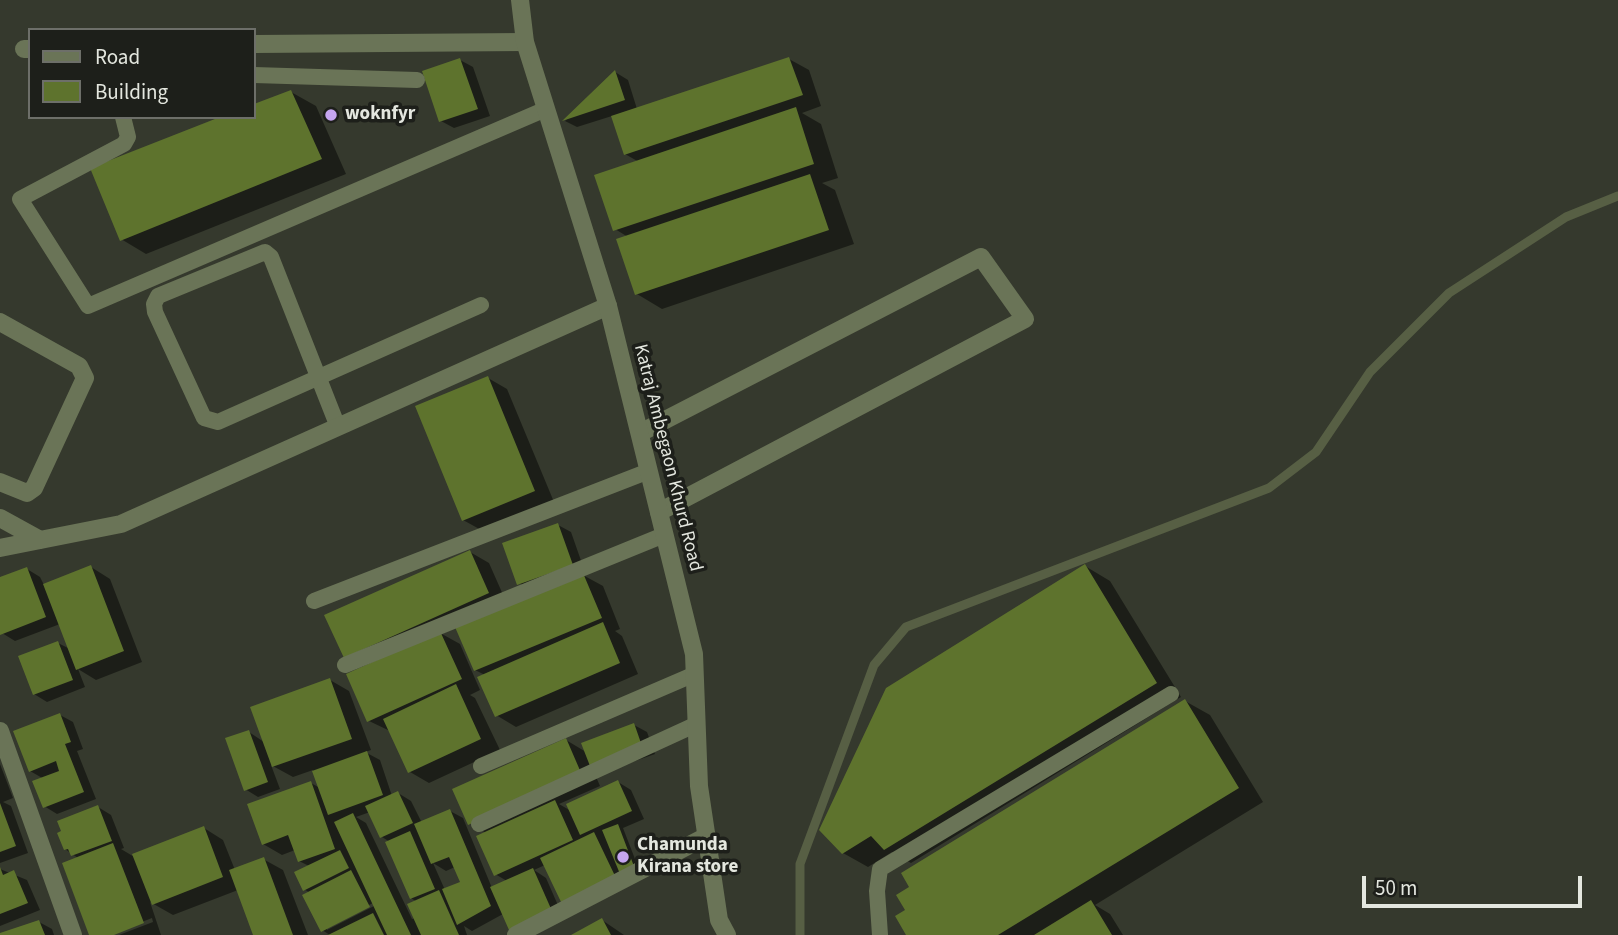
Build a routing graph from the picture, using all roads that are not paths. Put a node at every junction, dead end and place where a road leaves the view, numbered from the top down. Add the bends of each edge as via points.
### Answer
1 (520, 0) edge
2 (525, 42) junction
3 (256, 44) edge
4 (256, 75) edge
5 (417, 80) dead end
6 (546, 109) junction
7 (124, 119) edge
8 (481, 305) dead end
9 (608, 306) junction
10 (0, 322) edge
11 (318, 377) junction
12 (338, 427) junction
13 (639, 433) junction
14 (649, 471) junction
15 (0, 482) edge
16 (659, 512) junction
17 (0, 518) edge
18 (664, 535) junction
19 (40, 540) junction
20 (0, 548) edge
21 (314, 601) dead end
22 (345, 665) dead end
23 (695, 674) junction
24 (1171, 694) dead end
25 (697, 724) junction
26 (0, 731) edge
27 (481, 766) dead end
28 (479, 824) dead end
29 (707, 836) junction
30 (73, 935) edge
31 (516, 935) edge
32 (727, 935) edge
33 (880, 935) edge

1 - 2 street, Katraj Ambegaon Khurd Road
2 - 3 street
2 - 6 street, Katraj Ambegaon Khurd Road
4 - 5 lane
6 - 7 lane via 88,306 20,199 124,144 128,136
6 - 9 street, Katraj Ambegaon Khurd Road
8 - 11 lane
9 - 12 street
9 - 13 street, Katraj Ambegaon Khurd Road
10 - 15 street via 79,366 85,378 34,488 26,493
11 - 11 lane via 271,257 265,252 158,296 154,304 204,418 210,422
11 - 12 lane
12 - 19 street via 121,524
13 - 14 street, Katraj Ambegaon Khurd Road
13 - 16 street via 981,257 1025,319
14 - 16 street, Katraj Ambegaon Khurd Road
14 - 21 lane
16 - 18 street, Katraj Ambegaon Khurd Road
17 - 19 street
18 - 22 lane
18 - 23 street, Katraj Ambegaon Khurd Road
19 - 20 street
23 - 25 street, Katraj Ambegaon Khurd Road
23 - 27 lane
24 - 33 lane via 880,869
25 - 28 lane
25 - 29 street, Katraj Ambegaon Khurd Road via 699,786
26 - 30 street
29 - 31 street
29 - 32 street, Katraj Ambegaon Khurd Road via 719,920

